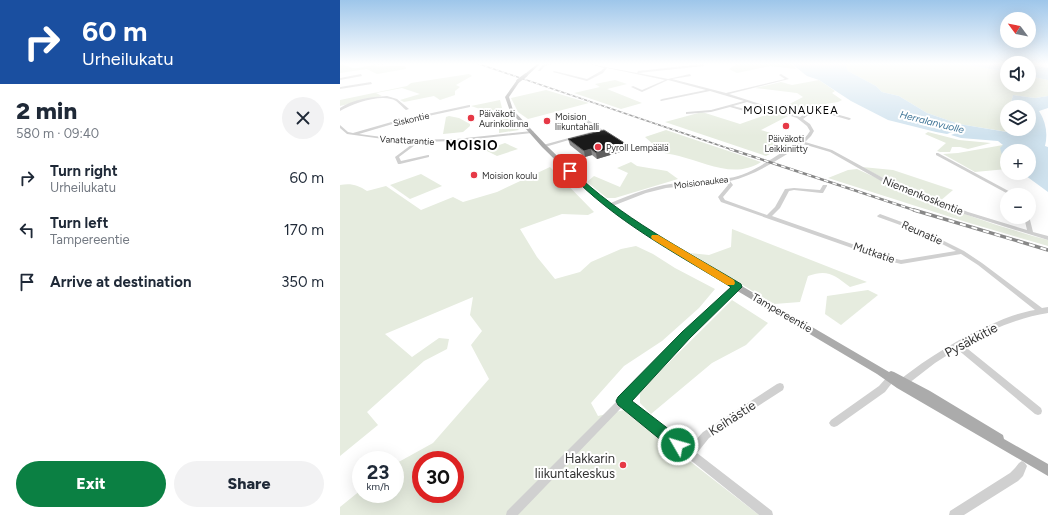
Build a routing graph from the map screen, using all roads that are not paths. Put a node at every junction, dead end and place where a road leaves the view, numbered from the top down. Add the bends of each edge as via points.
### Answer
1 (513, 88) edge
2 (635, 88) edge
3 (647, 88) edge
4 (702, 88) edge
5 (750, 88) edge
6 (711, 90) junction
7 (725, 94) junction
8 (662, 100) dead end
9 (748, 101) junction
10 (469, 106) dead end
11 (729, 106) junction
12 (407, 109) dead end
13 (340, 110) edge
14 (744, 110) dead end
15 (687, 113) dead end
16 (581, 117) dead end
17 (800, 119) junction
18 (849, 119) dead end
19 (340, 126) edge
20 (530, 131) junction
21 (347, 133) junction
22 (342, 134) dead end
23 (353, 134) junction
24 (417, 142) junction
25 (802, 142) junction
26 (544, 146) junction
27 (936, 154) dead end
28 (428, 156) dead end
29 (727, 180) junction
30 (826, 186) dead end
31 (1001, 188) edge
32 (608, 206) junction
33 (880, 216) dead end
34 (768, 217) junction
35 (1029, 224) edge
36 (1031, 233) junction
37 (1048, 238) edge
38 (962, 252) junction
39 (738, 287) junction
40 (1045, 310) edge
41 (957, 346) junction
42 (880, 371) junction
43 (891, 379) junction
44 (902, 383) junction
45 (780, 387) dead end
46 (622, 401) junction
47 (1038, 411) dead end
48 (834, 423) dead end
49 (690, 454) junction
50 (1022, 466) dead end
51 (1048, 470) edge
52 (511, 515) edge
53 (768, 515) edge
54 (954, 515) edge

1 - 20 main road, Tampereentie, bridge via 508,100 511,110
2 - 3 street
4 - 6 street
5 - 7 street
6 - 7 street
6 - 8 street
7 - 9 street
9 - 11 street
9 - 17 street
10 - 23 street, Siskontie
11 - 14 street
11 - 15 street
12 - 13 street via 397,100 387,97 349,104
16 - 26 street via 601,130
17 - 18 street via 815,109
17 - 25 street via 809,125 812,131
19 - 21 street
20 - 24 street, Vanattarantie
20 - 26 main road, Tampereentie
21 - 22 street
21 - 23 street, Vanattarantie
23 - 24 street, Vanattarantie via 384,140
24 - 28 street via 397,157 400,163
25 - 29 street, Moisionaukea via 750,172
25 - 36 street, Niemenkoskentie via 831,151 883,180 966,213
26 - 32 main road, Tampereentie
27 - 31 street
29 - 32 street, Moisionaukea via 656,188
29 - 34 street, Mutkatie via 731,187 720,197 721,199
30 - 34 street via 821,192 787,190 777,208
32 - 39 main road, Tampereentie
33 - 38 street, Reunatie via 916,229
34 - 38 street, Mutkatie via 896,262
35 - 36 street
36 - 37 street, Niemenkoskentie
38 - 40 street
39 - 42 main road, Tampereentie
39 - 46 street via 686,335
40 - 41 street, Pysäkkitie via 980,332
41 - 44 street, Pysäkkitie
41 - 47 street
42 - 43 main road, Tampereentie
42 - 44 main road, Tampereentie
43 - 44 main road, Tampereentie
43 - 48 street via 882,389
44 - 51 main road, Tampereentie
45 - 49 street, Keihästie via 715,428
46 - 49 street
46 - 52 street
49 - 53 street
50 - 54 street via 1014,477

